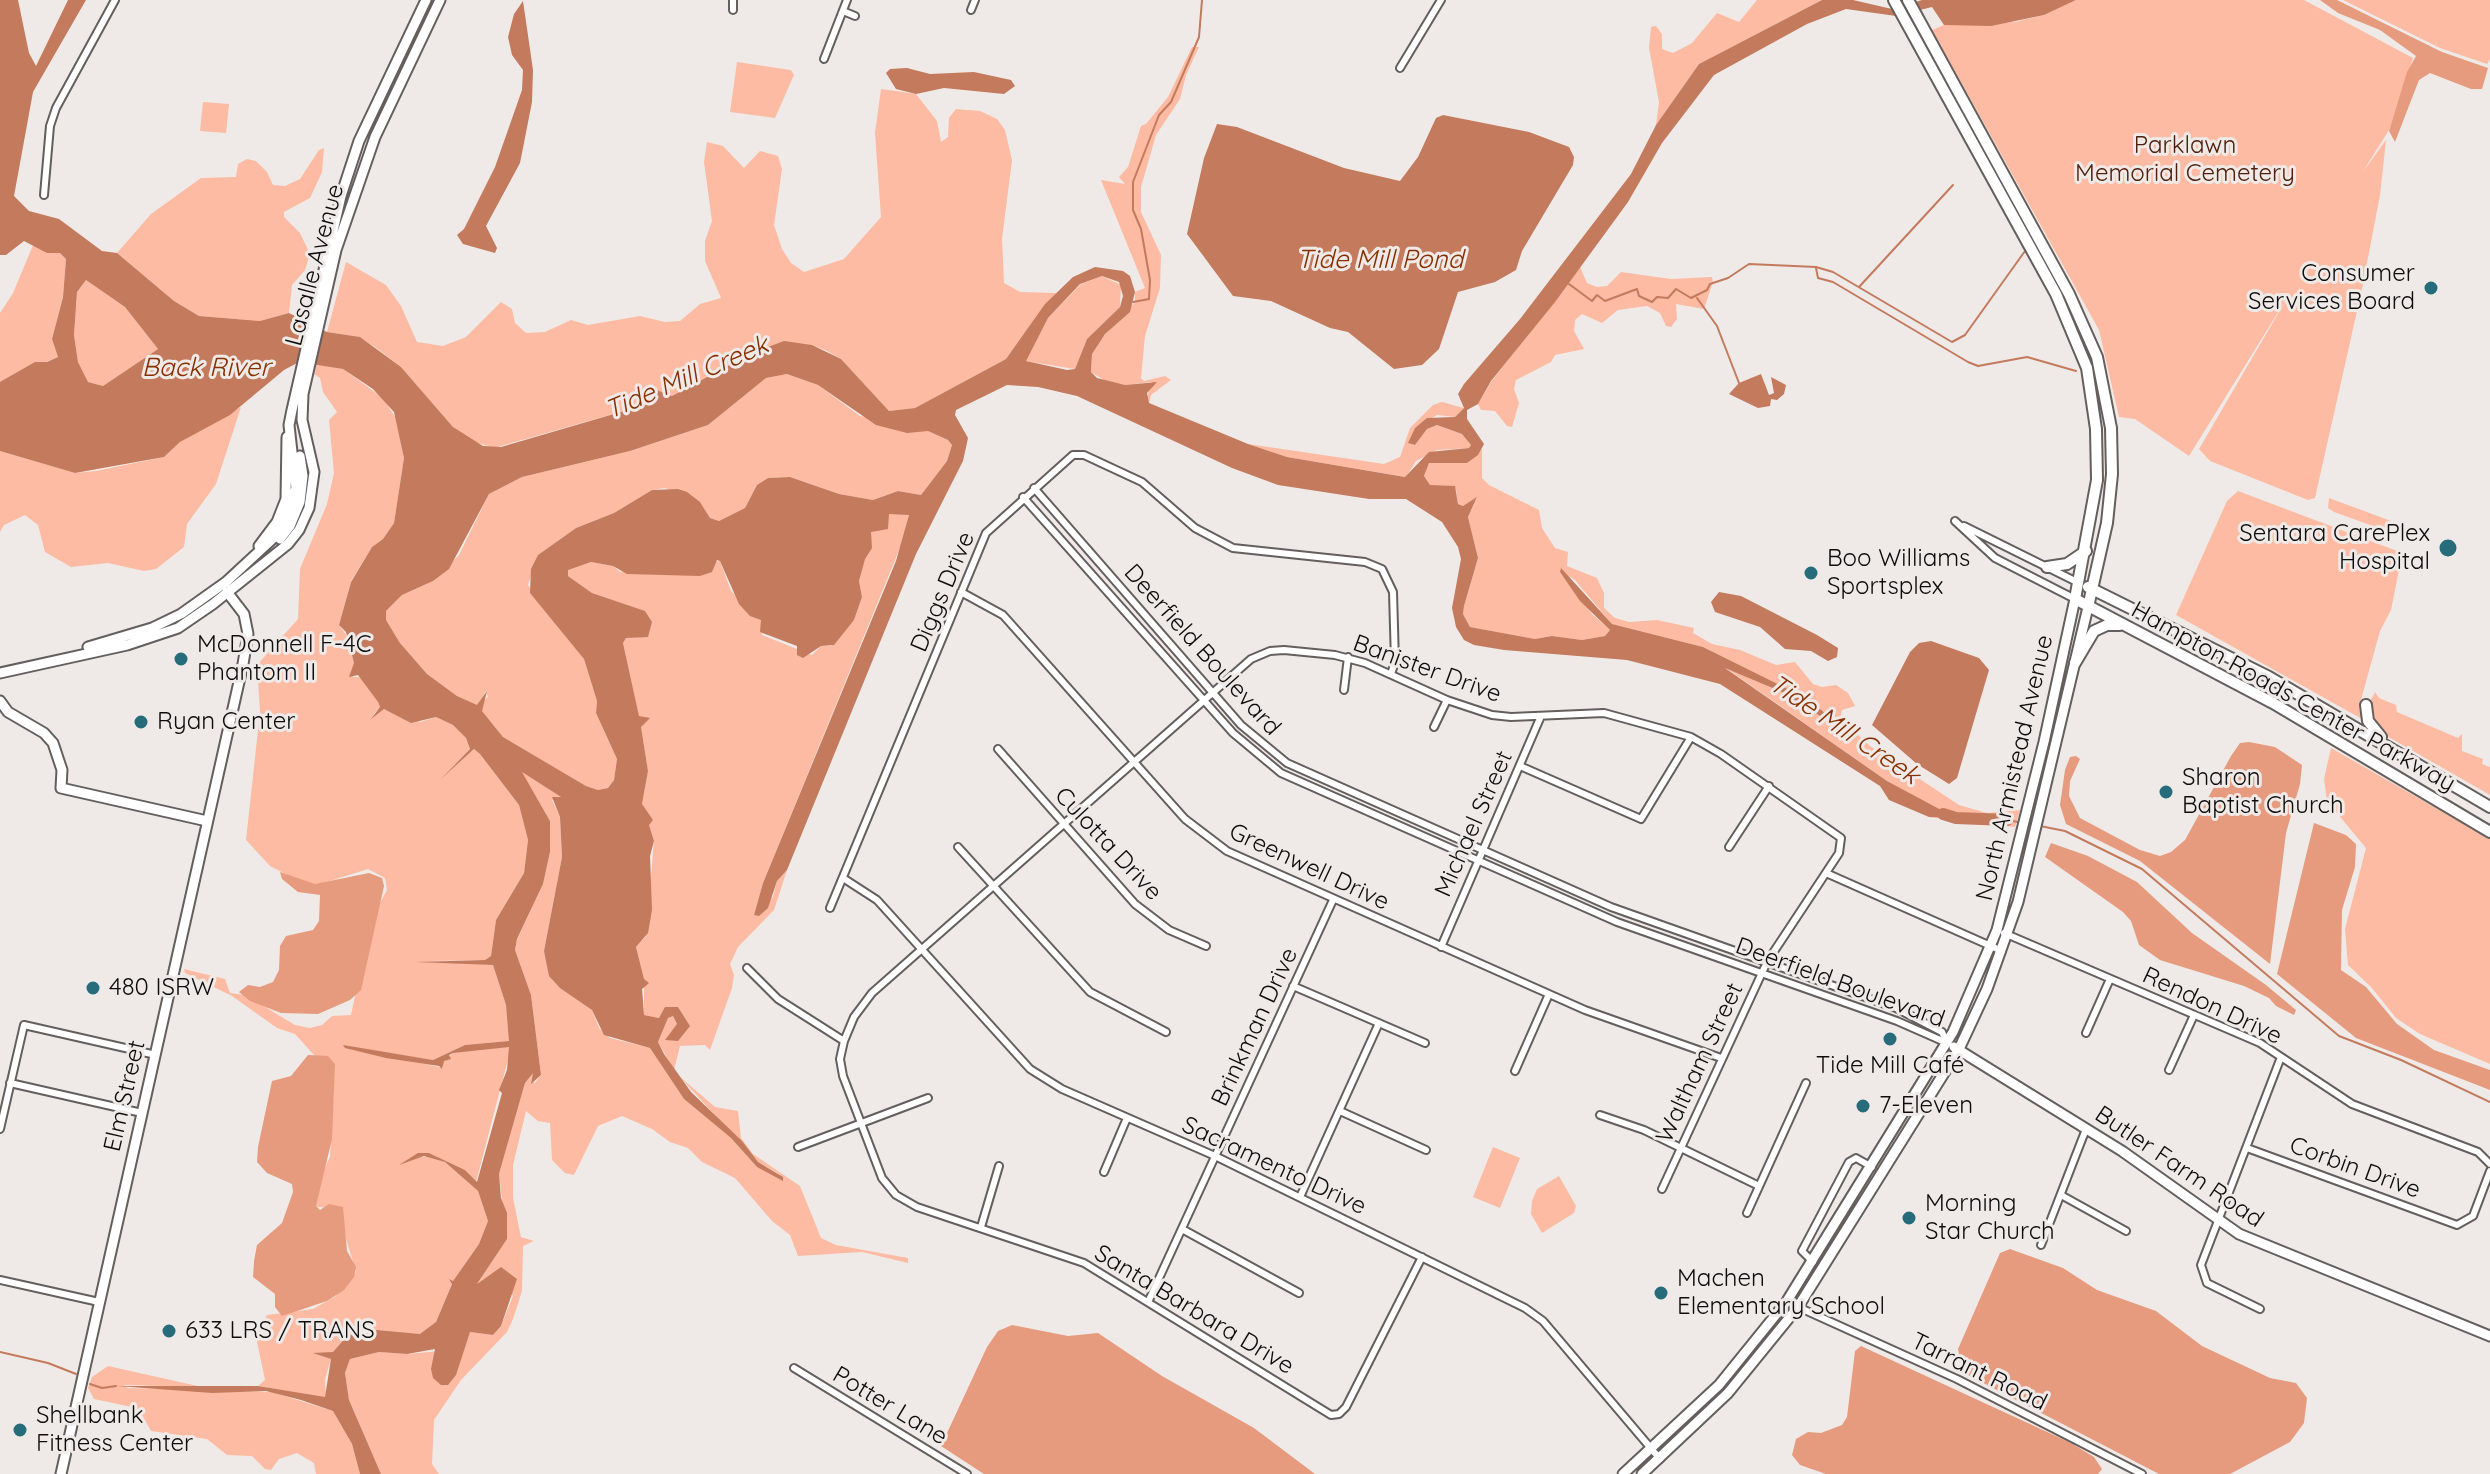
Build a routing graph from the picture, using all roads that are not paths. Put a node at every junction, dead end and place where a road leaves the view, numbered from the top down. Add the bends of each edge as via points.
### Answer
1 (115, 0) edge
2 (426, 0) edge
3 (440, 0) edge
4 (733, 0) edge
5 (847, 0) edge
6 (975, 0) edge
7 (1441, 0) edge
8 (1908, 0) edge
9 (1896, 3) edge
10 (733, 10) dead end
11 (971, 10) dead end
12 (843, 11) junction
13 (855, 16) dead end
14 (824, 59) dead end
15 (1400, 68) dead end
16 (44, 195) dead end
17 (319, 307) junction
18 (304, 372) junction
19 (292, 410) junction
20 (1034, 488) junction
21 (1023, 497) junction
22 (2103, 545) junction
23 (2086, 551) junction
24 (248, 562) junction
25 (2047, 567) junction
26 (2079, 583) junction
27 (2092, 589) junction
28 (227, 592) junction
29 (961, 592) junction
30 (2075, 599) junction
31 (2088, 607) junction
32 (2130, 627) junction
33 (2197, 641) junction
34 (1348, 657) junction
35 (55, 660) junction
36 (2075, 663) junction
37 (0, 673) edge
38 (1391, 674) junction
39 (1344, 690) dead end
40 (1213, 693) junction
41 (1447, 700) junction
42 (0, 701) edge
43 (1203, 701) junction
44 (2366, 705) dead end
45 (1541, 716) junction
46 (1434, 727) dead end
47 (1691, 737) junction
48 (998, 749) dead end
49 (1134, 761) junction
50 (1520, 766) junction
51 (1769, 786) junction
52 (2473, 797) junction
53 (2490, 807) edge
54 (207, 821) junction
55 (1063, 825) junction
56 (1835, 831) joint
57 (2490, 832) edge
58 (958, 847) dead end
59 (1729, 847) dead end
60 (1482, 849) junction
61 (1477, 861) junction
62 (1826, 873) junction
63 (843, 878) junction
64 (993, 887) junction
65 (1333, 900) junction
66 (830, 908) dead end
67 (1997, 930) junction
68 (2008, 935) junction
69 (1206, 946) dead end
70 (1991, 946) junction
71 (1441, 947) junction
72 (920, 949) junction
73 (2002, 951) junction
74 (1767, 962) junction
75 (747, 968) dead end
76 (1762, 973) junction
77 (2110, 979) junction
78 (1293, 986) junction
79 (1549, 994) junction
80 (2194, 1015) junction
81 (1379, 1023) junction
82 (1166, 1032) dead end
83 (2086, 1033) dead end
84 (844, 1041) junction
85 (1425, 1043) dead end
86 (1947, 1043) junction
87 (1959, 1049) junction
88 (156, 1055) junction
89 (2281, 1057) junction
90 (1721, 1058) junction
91 (2169, 1070) dead end
92 (1515, 1071) dead end
93 (10, 1083) junction
94 (1806, 1083) dead end
95 (928, 1098) dead end
96 (1340, 1111) junction
97 (142, 1113) junction
98 (1600, 1115) dead end
99 (1127, 1118) junction
100 (862, 1123) junction
101 (0, 1129) edge
102 (2086, 1129) junction
103 (798, 1147) dead end
104 (1681, 1148) junction
105 (2247, 1148) junction
106 (1426, 1150) dead end
107 (1215, 1156) junction
108 (2490, 1164) edge
109 (999, 1166) dead end
110 (1872, 1167) junction
111 (2490, 1171) edge
112 (1104, 1172) dead end
113 (1759, 1186) junction
114 (1662, 1189) dead end
115 (2061, 1195) junction
116 (1300, 1197) junction
117 (1747, 1213) dead end
118 (2219, 1222) junction
119 (981, 1227) junction
120 (1182, 1229) junction
121 (2126, 1231) dead end
122 (2041, 1245) dead end
123 (1422, 1257) junction
124 (1813, 1262) junction
125 (0, 1280) edge
126 (1299, 1293) dead end
127 (1149, 1300) junction
128 (99, 1302) junction
129 (1798, 1307) junction
130 (2260, 1309) dead end
131 (2490, 1336) edge
132 (794, 1368) dead end
133 (1652, 1450) junction
134 (1660, 1459) junction
135 (61, 1474) edge
136 (967, 1474) edge
137 (1623, 1474) edge
138 (1642, 1474) edge
139 (2142, 1474) edge

1 - 16 street via 56,108
2 - 17 main road, Lasalle Avenue via 359,141 341,196
3 - 17 main road, Lasalle Avenue via 350,201
4 - 10 street
5 - 12 street
6 - 11 street
7 - 15 street
8 - 22 main road, North Armistead Avenue via 2091,341 2111,428 2111,487
9 - 23 main road, North Armistead Avenue via 2081,346 2092,388 2098,457
12 - 13 street
12 - 14 street
17 - 18 main road, Lasalle Avenue
18 - 19 main road, Lasalle Avenue
18 - 28 main road, Lasalle Avenue via 302,420 314,472 306,517 288,544
19 - 24 main road, Lasalle Avenue via 289,425 297,470 293,500 280,532
19 - 24 main road, Lasalle Avenue via 303,467 300,502 281,538
20 - 21 street, Diggs Drive
20 - 38 street, Diggs Drive via 1078,453 1142,482 1220,543 1245,551 1375,565 1392,583
20 - 40 street, Deerfield Boulevard
21 - 29 street, Diggs Drive via 986,533
21 - 43 street, Deerfield Boulevard
22 - 27 main road, North Armistead Avenue
22 - 33 main road via 2101,576 2108,590
23 - 25 main road via 2067,564
23 - 26 main road, North Armistead Avenue
24 - 35 main road, Lasalle Avenue via 167,621
25 - 26 street
25 - 30 street via 1955,521 1995,558
26 - 27 main road, Hampton Roads Center Parkway
26 - 30 main road, North Armistead Avenue
27 - 31 main road, North Armistead Avenue
27 - 33 main road, Hampton Roads Center Parkway
28 - 35 main road, Lasalle Avenue via 166,633
28 - 54 main road, Elm Street via 244,614 248,634
29 - 49 street, Greenwell Drive via 1003,615
29 - 63 street, Diggs Drive
30 - 31 main road, Hampton Roads Center Parkway
30 - 67 main road, North Armistead Avenue
31 - 32 main road, Hampton Roads Center Parkway
31 - 36 main road, North Armistead Avenue
32 - 36 main road via 2107,625 2095,631
32 - 57 main road, Hampton Roads Center Parkway via 2273,703
33 - 52 main road, Hampton Roads Center Parkway via 2269,677
34 - 38 street, Banister Drive
34 - 39 street
34 - 40 street, Banister Drive via 1270,651 1251,659
35 - 37 main road
36 - 68 main road, North Armistead Avenue
38 - 41 street, Banister Drive
40 - 43 street, Banister Drive
40 - 60 street, Deerfield Boulevard via 1254,739 1287,763
41 - 45 street, Banister Drive via 1492,715
41 - 46 street
42 - 54 main road via 53,743 62,770 61,788
43 - 49 street, Banister Drive
43 - 61 street, Deerfield Boulevard via 1247,748 1281,773
44 - 52 main road via 2368,721 2379,736
45 - 47 street, Banister Drive via 1604,713
45 - 50 street, Michael Street
47 - 50 street via 1641,819
47 - 51 street, Banister Drive
48 - 55 street, Culotta Drive
49 - 55 street, Banister Drive
49 - 65 street, Greenwell Drive via 1210,840
50 - 60 street, Michael Street
51 - 56 street, Banister Drive
51 - 59 street
52 - 53 main road, Hampton Roads Center Parkway
54 - 88 main road, Elm Street
55 - 64 street, Banister Drive
55 - 69 street, Culotta Drive via 1135,904 1169,930
56 - 62 street, Waltham Street via 1841,845
58 - 64 street
60 - 61 street, Michael Street
60 - 74 street, Deerfield Boulevard via 1639,917
61 - 71 street, Michael Street
61 - 76 street, Deerfield Boulevard via 1617,922
62 - 70 street
62 - 74 street, Waltham Street
63 - 66 street, Diggs Drive
63 - 72 street, Sacramento Drive via 877,900
64 - 72 street, Banister Drive
64 - 82 street via 1090,992
65 - 71 street, Greenwell Drive
65 - 78 street, Brinkman Drive
67 - 68 street, Rendon Drive
67 - 70 main road, North Armistead Avenue
68 - 73 main road, North Armistead Avenue
68 - 77 street, Rendon Drive
70 - 73 street
70 - 86 main road, North Armistead Avenue
71 - 79 street, Greenwell Drive
72 - 84 street, Banister Drive via 866,1000
72 - 99 street, Sacramento Drive via 1030,1069
73 - 87 main road, North Armistead Avenue
74 - 76 street, Waltham Street
74 - 86 street, Deerfield Boulevard via 1896,1008 1942,1032
75 - 84 street via 778,999
76 - 86 street, Deerfield Boulevard
76 - 90 street, Waltham Street
77 - 80 street, Rendon Drive
77 - 83 street
78 - 81 street
78 - 107 street, Brinkman Drive
79 - 90 street, Greenwell Drive
79 - 92 street
80 - 89 street, Rendon Drive
80 - 91 street
81 - 85 street
81 - 96 street
84 - 100 street, Santa Barbara Drive via 843,1076
86 - 87 main road, Butler Farm Road
86 - 110 main road, North Armistead Avenue
87 - 102 main road, Butler Farm Road
87 - 129 main road, North Armistead Avenue
88 - 93 street via 24,1025
88 - 97 main road, Elm Street
89 - 105 street
89 - 108 street, Rendon Drive via 2352,1104 2478,1152
90 - 104 street, Waltham Street
93 - 97 street
93 - 101 street
94 - 113 street
95 - 100 street
96 - 106 street
96 - 116 street
97 - 128 main road, Elm Street
98 - 104 street
99 - 107 street, Sacramento Drive
99 - 112 street
100 - 103 street
100 - 119 street, Santa Barbara Drive via 882,1178 896,1195
102 - 115 street
102 - 118 main road, Butler Farm Road
104 - 113 street
104 - 114 street, Waltham Street
105 - 111 street, Corbin Drive via 2457,1225 2470,1221
105 - 118 street
107 - 116 street, Sacramento Drive
107 - 120 street, Brinkman Drive
109 - 119 street
110 - 124 main road, North Armistead Avenue
110 - 124 street via 1854,1158 1840,1175 1802,1251
113 - 117 street
115 - 121 street
115 - 122 street
116 - 123 street, Sacramento Drive
118 - 130 street via 2202,1274 2207,1283
118 - 131 main road, Butler Farm Road via 2263,1247
119 - 127 street, Santa Barbara Drive via 1084,1263
120 - 126 street
120 - 127 street, Brinkman Drive
123 - 127 street, Santa Barbara Drive via 1353,1394 1336,1415
123 - 133 street, Sacramento Drive via 1543,1321
124 - 133 main road, North Armistead Avenue via 1742,1358
125 - 128 street
128 - 135 main road, Elm Street
129 - 134 main road, North Armistead Avenue via 1736,1383
129 - 139 street, Tarrant Road via 1957,1379
132 - 136 street, Potter Lane
133 - 134 street, Sacramento Drive
133 - 137 main road, North Armistead Avenue
134 - 138 main road, North Armistead Avenue

